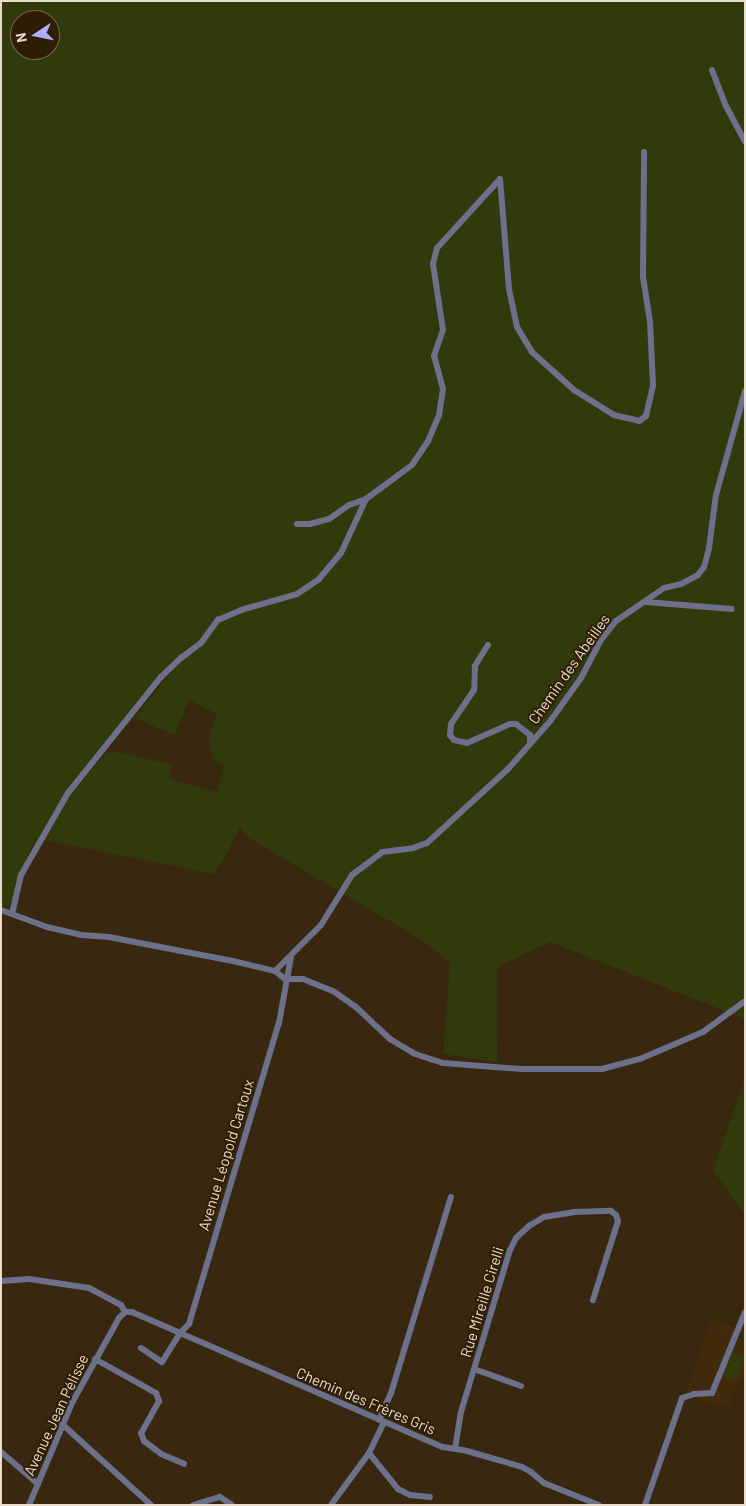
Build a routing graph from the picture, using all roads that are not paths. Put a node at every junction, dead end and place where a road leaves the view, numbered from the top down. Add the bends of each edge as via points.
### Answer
1 (712, 70) dead end
2 (745, 141) edge
3 (644, 152) dead end
4 (745, 391) edge
5 (366, 499) junction
6 (297, 524) dead end
7 (646, 602) junction
8 (732, 609) dead end
9 (488, 645) dead end
10 (530, 744) junction
11 (1, 910) edge
12 (12, 914) junction
13 (291, 956) junction
14 (275, 971) junction
15 (286, 979) junction
16 (745, 1001) edge
17 (451, 1197) dead end
18 (1, 1281) edge
19 (593, 1300) dead end
20 (126, 1312) junction
21 (745, 1312) edge
22 (180, 1333) junction
23 (141, 1348) dead end
24 (96, 1358) junction
25 (474, 1369) junction
26 (521, 1386) dead end
27 (381, 1421) junction
28 (62, 1424) junction
29 (455, 1449) junction
30 (1, 1452) edge
31 (369, 1453) junction
32 (184, 1464) dead end
33 (38, 1484) junction
34 (430, 1497) dead end
35 (29, 1505) edge
36 (151, 1505) edge
37 (193, 1505) edge
38 (232, 1505) edge
39 (331, 1505) edge
40 (598, 1505) edge
41 (645, 1505) edge

1 - 2 street
3 - 5 street via 643,277 650,322 653,385 646,416 639,421 614,415 574,390 532,352 517,327 509,288 500,179 437,248 433,264 443,330 434,356 443,389 439,415 428,441 412,465
4 - 7 street, Chemin des Abeilles via 716,495 704,567 689,581 664,588
5 - 6 street via 349,505 329,519
5 - 12 street via 341,553 319,579 297,594 218,620 201,643 161,678 68,793 21,875
7 - 8 street
7 - 10 street, Chemin des Abeilles via 616,621 601,640 581,678
9 - 10 street via 475,666 474,690 451,724 450,735 454,740 467,744 516,724 530,735
10 - 13 street, Chemin des Abeilles via 508,769 426,843 382,852 352,875 321,925
11 - 12 street
12 - 14 street via 81,936 109,937
13 - 14 street, Chemin des Abeilles
13 - 15 street
14 - 15 street
15 - 16 street via 303,979 333,992 356,1007 390,1039 415,1054 443,1063 521,1069 602,1069 640,1059 703,1032
15 - 22 street, Avenue Léopold Cartoux via 279,1023 192,1314 189,1324
17 - 27 street
18 - 20 street, Chemin des Frères Gris via 28,1279 89,1288 121,1305
19 - 25 street, Rue Mireille Cirelli via 618,1221 616,1215 611,1211 574,1212 544,1217 522,1232 510,1250
20 - 22 street, Chemin des Frères Gris
20 - 24 street, Avenue Jean Pélisse via 119,1318
21 - 41 street via 712,1393 682,1398
22 - 23 street, Avenue Léopold Cartoux via 162,1362
22 - 27 street, Chemin des Frères Gris
24 - 28 street, Avenue Jean Pélisse
24 - 32 street via 156,1393 159,1400 141,1433 144,1441 161,1454
25 - 26 street
25 - 29 street, Rue Mireille Cirelli via 461,1412
27 - 29 street, Chemin des Frères Gris
27 - 31 street
28 - 33 street, Avenue Jean Pélisse
28 - 36 street
29 - 40 street, Chemin des Frères Gris via 522,1467 544,1483
30 - 33 street
31 - 34 street via 398,1489 410,1495
31 - 39 street
33 - 35 street, Avenue Jean Pélisse
37 - 38 street via 220,1497

